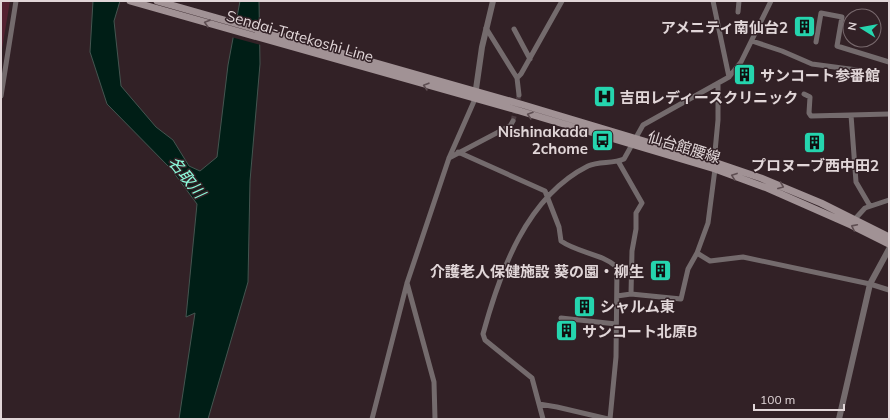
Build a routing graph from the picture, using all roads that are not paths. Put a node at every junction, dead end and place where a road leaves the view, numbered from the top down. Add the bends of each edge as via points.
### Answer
1 (16, 1) edge
2 (130, 1) edge
3 (158, 1) edge
4 (493, 1) edge
5 (562, 1) edge
6 (713, 1) edge
7 (739, 1) edge
8 (771, 1) edge
9 (738, 12) dead end
10 (486, 28) junction
11 (514, 29) dead end
12 (752, 41) junction
13 (816, 42) dead end
14 (530, 59) junction
15 (889, 62) edge
16 (856, 70) dead end
17 (729, 77) junction
18 (517, 78) junction
19 (718, 83) junction
20 (466, 89) joint
21 (804, 94) dead end
22 (519, 95) tunnel mouth
23 (1, 96) edge
24 (476, 96) junction
25 (464, 97) joint
26 (889, 114) edge
27 (851, 115) junction
28 (513, 121) tunnel mouth
29 (634, 141) junction
30 (458, 152) junction
31 (449, 158) junction
32 (618, 161) junction
33 (714, 166) junction
34 (548, 195) junction
35 (889, 200) edge
36 (870, 206) junction
37 (855, 219) junction
38 (889, 237) edge
39 (889, 244) edge
40 (889, 249) edge
41 (697, 252) junction
42 (407, 283) junction
43 (870, 284) junction
44 (889, 290) edge
45 (632, 294) junction
46 (616, 296) junction
47 (561, 318) dead end
48 (616, 324) junction
49 (539, 404) junction
50 (372, 419) edge
51 (435, 419) edge
52 (543, 419) edge
53 (609, 419) edge
54 (839, 419) edge

1 - 23 street
25 -> 2 main road, Sendai-Tatekoshi Line
3 - 20 main road, Sendai-Tatekoshi Line
4 - 10 street
5 - 14 street
6 - 17 street
7 - 9 street
8 - 12 street
10 - 18 street
10 - 24 street
11 - 14 street
12 - 16 street via 812,64
12 - 17 street via 741,62
13 - 15 street via 821,13 842,17 837,46
14 - 18 street
17 - 19 street
18 - 22 street
19 - 29 street via 643,125
19 - 33 street
20 - 24 main road, 仙台館腰線
21 - 27 street via 810,97 811,116
24 - 25 main road, 仙台館腰線
24 - 29 main road, 仙台館腰線
24 - 31 street
26 - 27 street
27 - 36 street via 856,182
28 - 30 street via 510,126
29 - 32 street via 624,159
29 - 33 main road, 仙台館腰線
30 - 31 street
30 - 34 street via 545,191
31 - 42 street
32 - 34 street via 589,166
32 - 45 street via 642,202 636,212 632,251
33 -> 37 main road, 仙台館腰線 via 785,188
39 -> 33 main road, 仙台館腰線
33 - 41 street via 708,222
34 - 46 street via 561,241 568,246 609,260 617,267
34 - 49 street via 527,224 512,253 483,334 485,340 532,378
35 - 36 street
36 - 37 street via 860,212
37 - 38 main road, 仙台館腰線
40 - 43 street
41 - 43 street via 710,261 743,257
41 - 45 street via 688,269 681,300
42 - 50 street
42 - 51 street via 434,382
43 - 44 street
43 - 54 street
45 - 46 street
46 - 48 street
47 - 48 street
48 - 53 street via 616,358
49 - 52 street
49 - 53 street via 558,406

